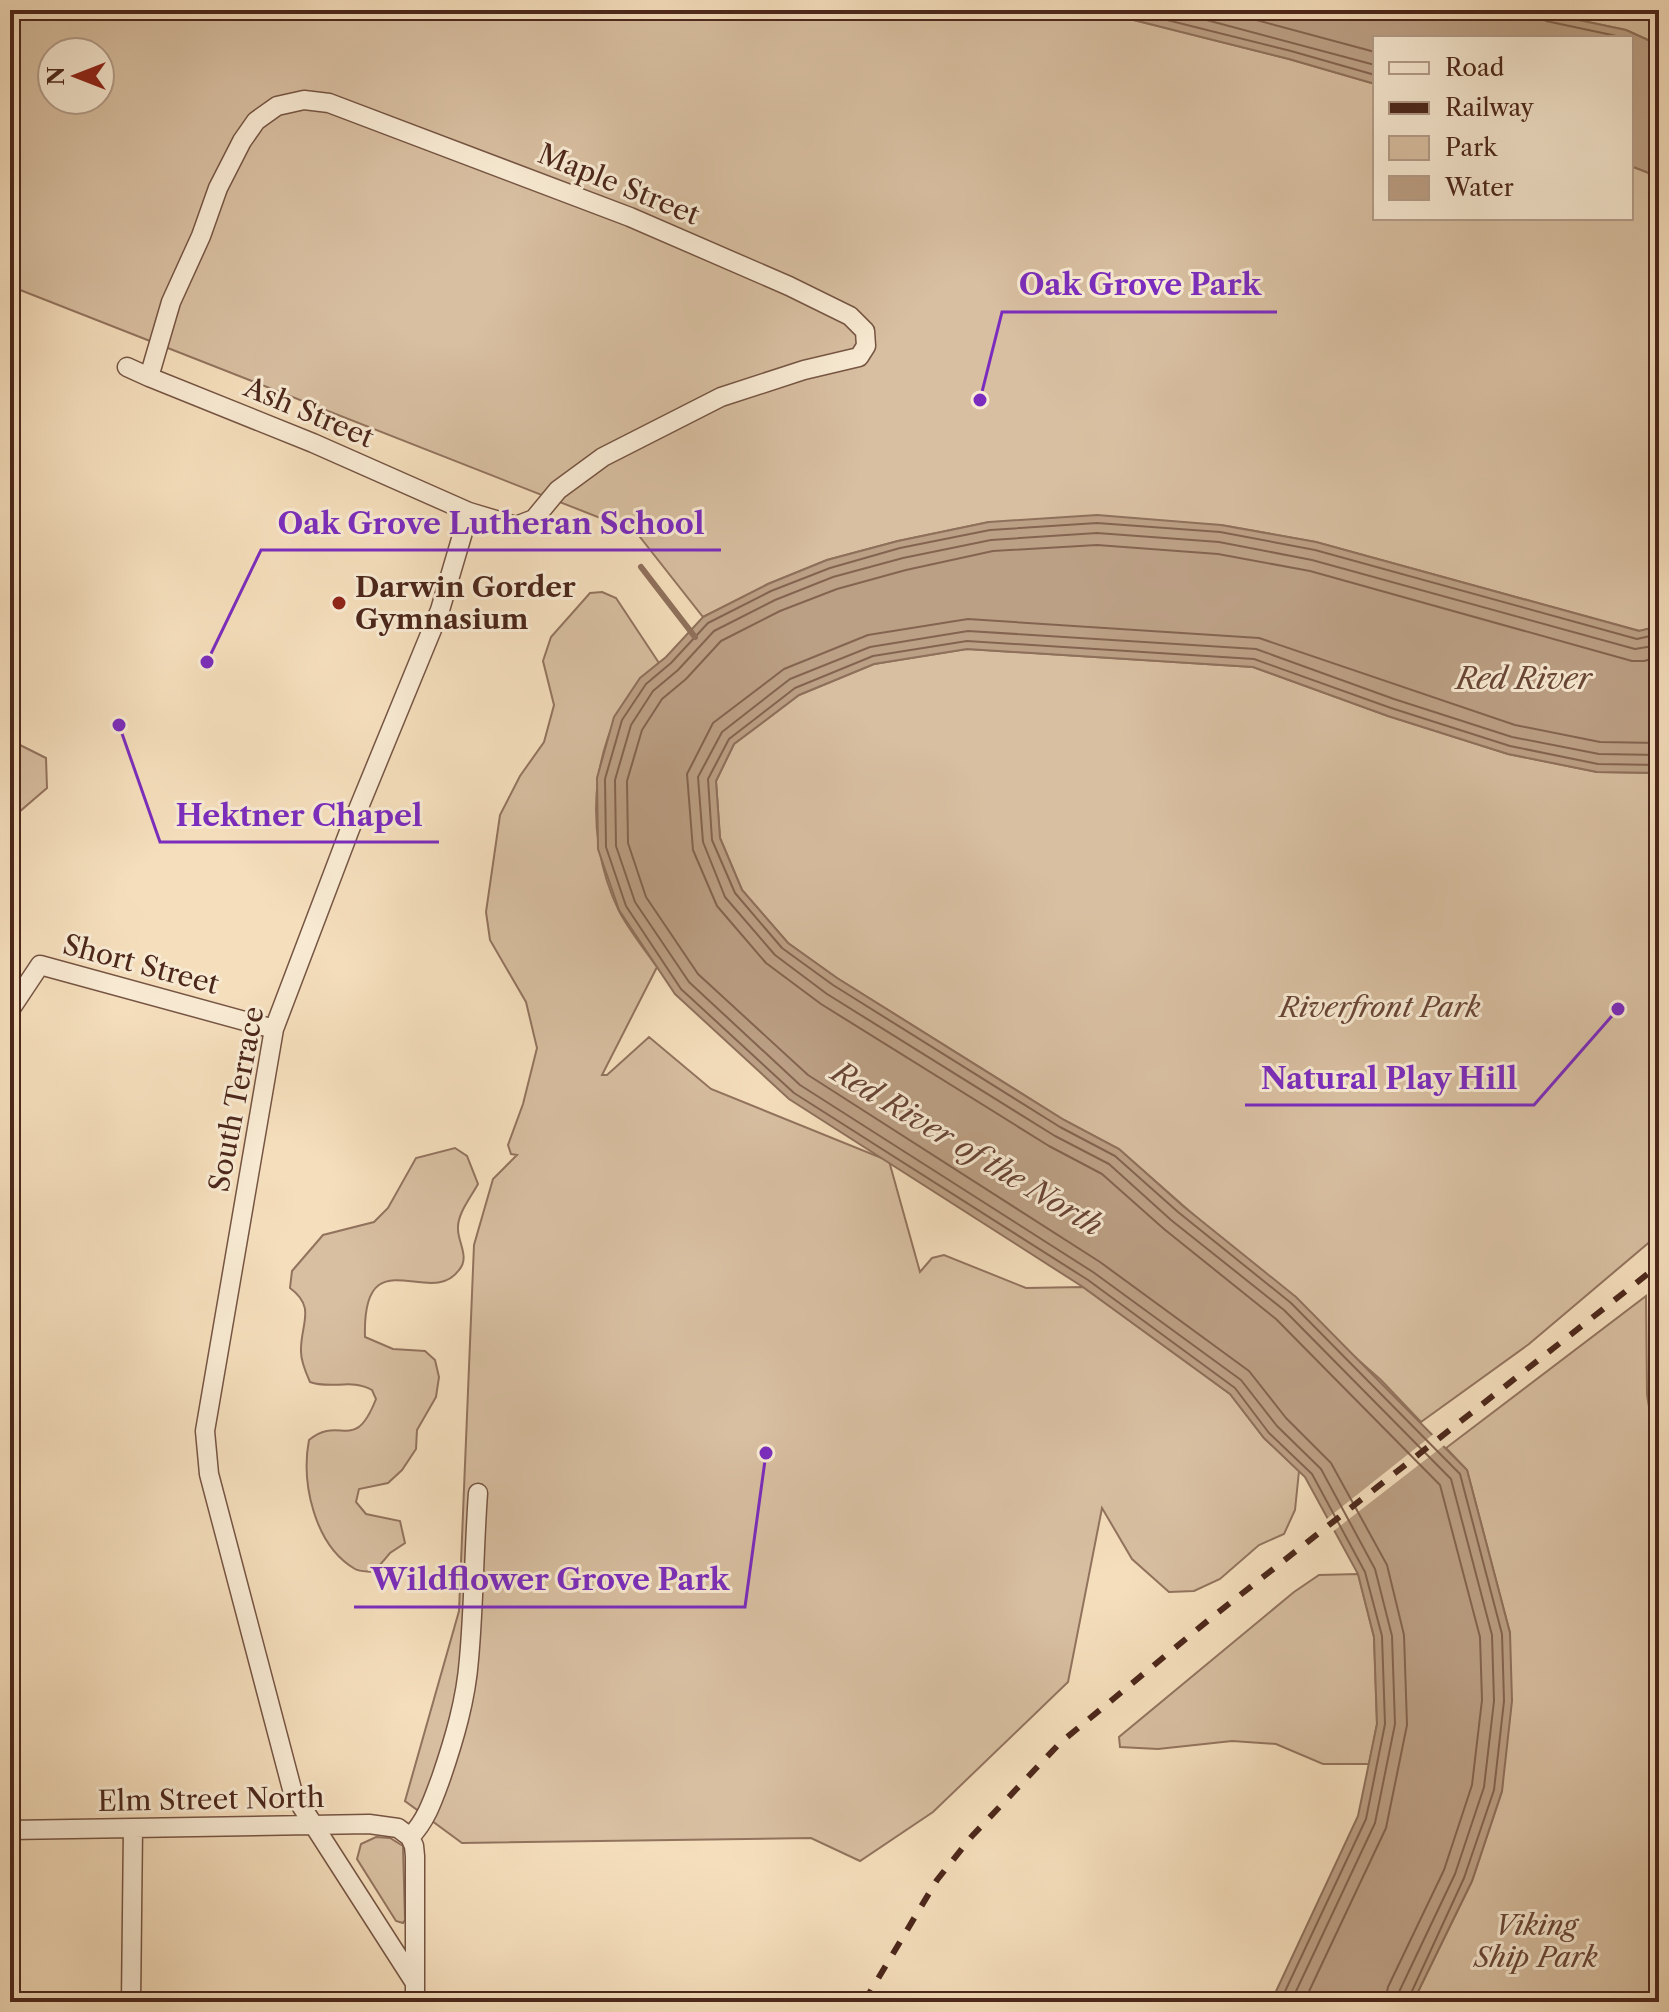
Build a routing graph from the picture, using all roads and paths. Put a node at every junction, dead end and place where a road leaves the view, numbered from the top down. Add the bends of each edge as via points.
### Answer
1 (127, 367) dead end
2 (149, 377) junction
3 (469, 512) junction
4 (10, 1010) edge
5 (274, 1029) junction
6 (478, 1493) dead end
7 (314, 1826) junction
8 (133, 1828) junction
9 (10, 1830) edge
10 (410, 1837) junction
11 (415, 1992) edge
12 (131, 2002) edge

1 - 2 street, Ash Street
2 - 3 street, Ash Street
2 - 3 street, Maple Street via 171,302 242,141 256,121 277,106 304,100 329,103 630,217 789,286 850,316 865,331 866,346 859,357 721,397 603,457 558,490 525,524
3 - 5 street, South Terrace via 440,610
4 - 5 street, Short Street via 40,965
5 - 7 street, South Terrace via 205,1431 209,1474 293,1793
6 - 10 street via 462,1704 433,1799 421,1827
7 - 8 street, Elm Street North
7 - 10 street, Elm Street North via 369,1824 398,1828
7 - 11 street, South Terrace
8 - 9 street, Elm Street North
8 - 12 street
10 - 11 street via 415,1856

